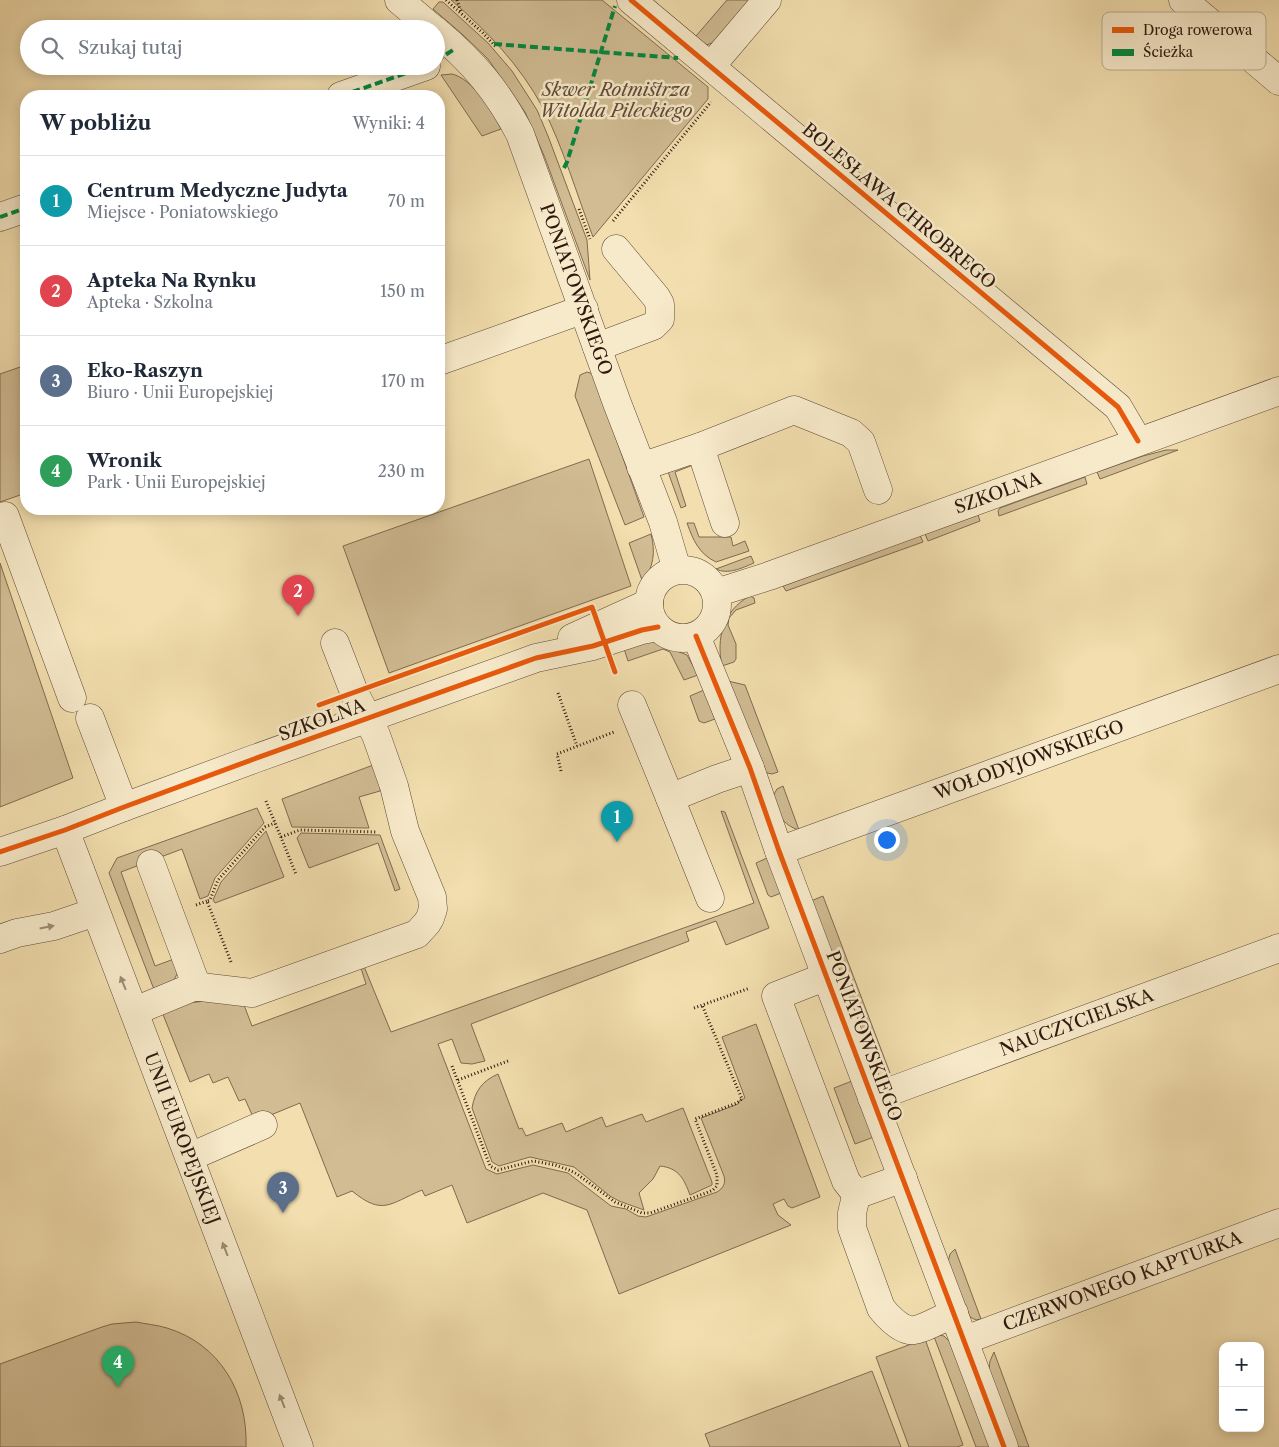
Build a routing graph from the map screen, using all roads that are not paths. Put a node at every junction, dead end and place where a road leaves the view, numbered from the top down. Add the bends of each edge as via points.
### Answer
1 (399, 0) edge
2 (631, 0) edge
3 (767, 0) edge
4 (1183, 0) edge
5 (1197, 12) edge
6 (422, 20) edge
7 (445, 48) edge
8 (711, 66) junction
9 (1266, 70) edge
10 (400, 75) edge
11 (1279, 81) edge
12 (358, 90) edge
13 (20, 210) edge
14 (0, 217) edge
15 (614, 236) road end
16 (584, 309) junction
17 (597, 347) junction
18 (445, 360) edge
19 (1279, 391) edge
20 (1138, 441) junction
21 (700, 447) junction
22 (642, 467) junction
23 (878, 490) dead end
24 (10, 514) edge
25 (725, 523) dead end
26 (677, 570) junction
27 (716, 593) junction
28 (654, 615) junction
29 (696, 636) junction
30 (335, 643) dead end
31 (1279, 669) edge
32 (72, 698) dead end
33 (632, 705) dead end
34 (90, 718) dead end
35 (368, 718) junction
36 (750, 768) junction
37 (670, 798) junction
38 (124, 807) junction
39 (65, 830) junction
40 (779, 851) junction
41 (0, 852) edge
42 (151, 864) dead end
43 (710, 898) dead end
44 (95, 912) junction
45 (0, 939) edge
46 (1279, 948) edge
47 (826, 976) junction
48 (197, 987) junction
49 (135, 1011) junction
50 (872, 1098) junction
51 (263, 1125) dead end
52 (190, 1158) junction
53 (903, 1178) junction
54 (857, 1192) junction
55 (1279, 1223) edge
56 (954, 1313) junction
57 (965, 1340) junction
58 (299, 1447) edge
59 (1004, 1447) edge

1 - 6 street
2 - 8 street, BOLESŁAWA CHROBREGO
3 - 8 street
4 - 5 street
7 - 16 street, PONIATOWSKIEGO via 477,68 506,106 520,134
8 - 20 street, BOLESŁAWA CHROBREGO via 1118,407
9 - 11 street
10 - 12 street
13 - 14 street
15 - 17 street via 656,296 660,304 660,319 654,326
16 - 17 street, PONIATOWSKIEGO
16 - 18 street
17 - 22 street, PONIATOWSKIEGO
19 - 20 street, SZKOLNA
20 - 27 street, SZKOLNA
21 - 22 street
21 - 23 street via 794,410 851,433 861,442
21 - 25 street
22 - 26 street, PONIATOWSKIEGO
24 - 32 street
26 - 27 street via 701,574
26 - 28 street via 666,574 652,592
27 - 29 street via 717,609 712,623
28 - 29 street via 671,636
28 - 35 street, SZKOLNA via 579,634 536,658
29 - 36 street, PONIATOWSKIEGO
30 - 35 street
31 - 40 street, WOŁODYJOWSKIEGO
33 - 37 street
34 - 38 street
35 - 38 street, SZKOLNA
35 - 48 street via 394,786 405,831 432,897 427,923 417,934 256,991
36 - 37 street
36 - 40 street, PONIATOWSKIEGO
37 - 43 street
38 - 39 street, SZKOLNA
39 - 41 street, SZKOLNA
39 - 44 street, UNII EUROPEJSKIEJ
40 - 47 street, PONIATOWSKIEGO
42 - 48 street
45 -> 44 street
49 -> 44 street, UNII EUROPEJSKIEJ
46 - 50 street, NAUCZYCIELSKA
47 - 50 street, PONIATOWSKIEGO
47 - 54 street via 776,996 846,1181
48 - 49 street
49 - 52 street, UNII EUROPEJSKIEJ
50 - 53 street, PONIATOWSKIEGO
51 - 52 street
58 -> 52 street, UNII EUROPEJSKIEJ
53 - 54 street
53 - 56 street, PONIATOWSKIEGO
54 - 56 street via 852,1228 884,1312 912,1330
55 - 57 street, CZERWONEGO KAPTURKA
56 - 57 street, PONIATOWSKIEGO
57 - 59 street, PONIATOWSKIEGO

